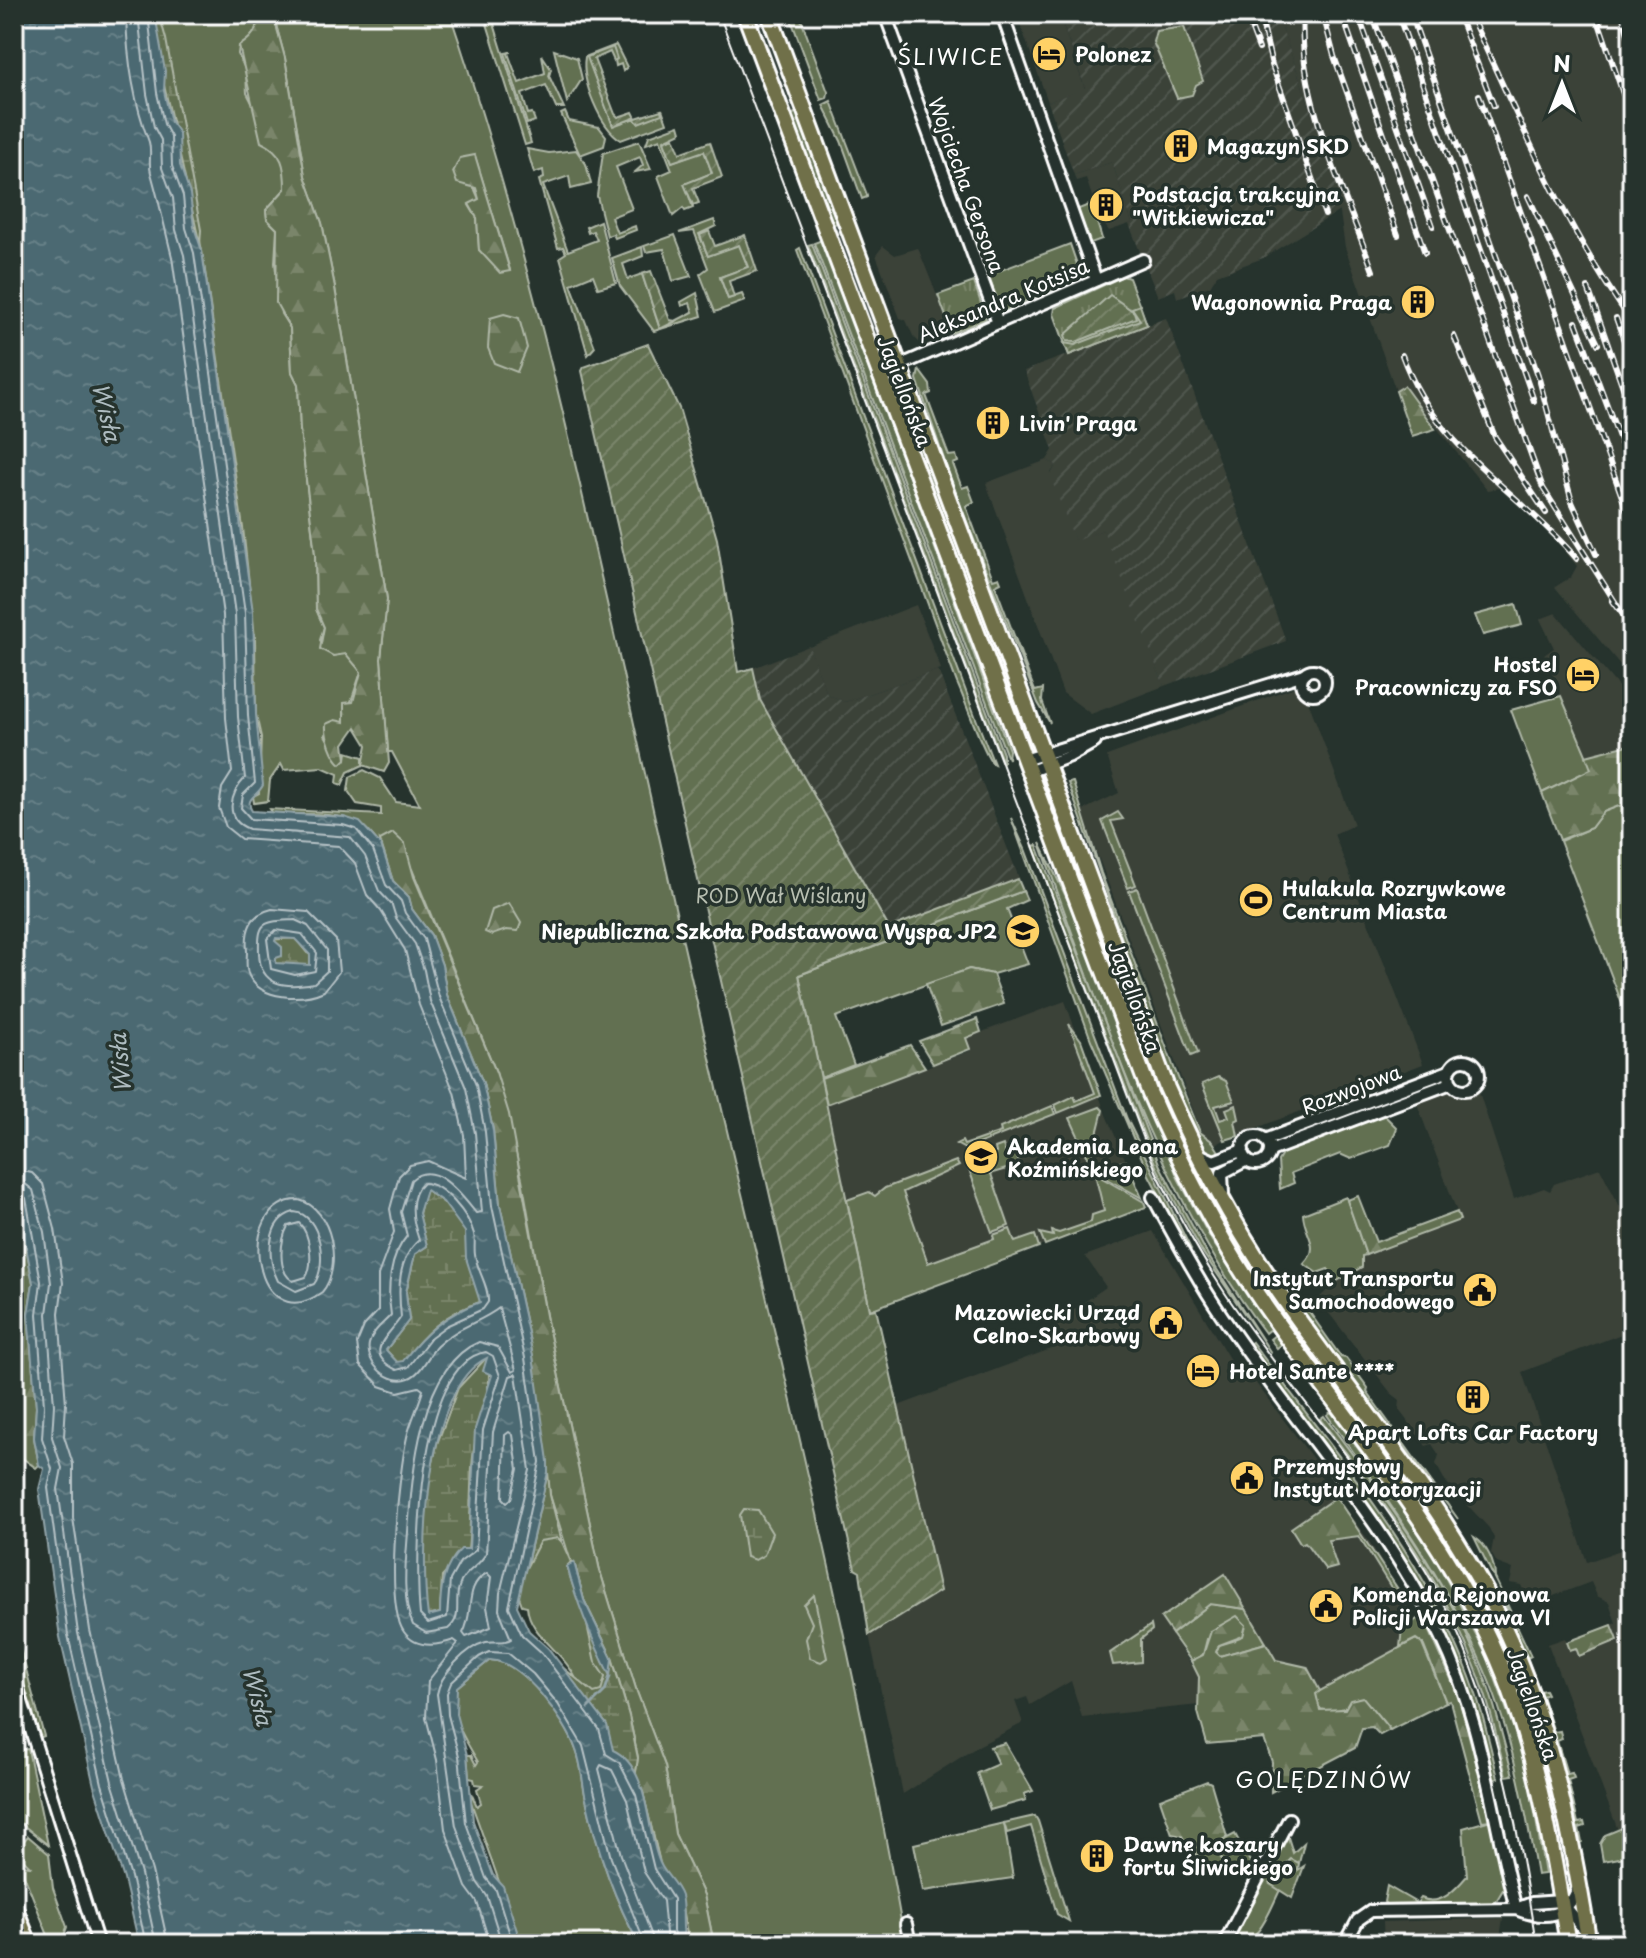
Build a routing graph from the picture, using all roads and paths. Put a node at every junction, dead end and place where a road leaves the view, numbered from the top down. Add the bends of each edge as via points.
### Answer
1 (745, 14) edge
2 (769, 14) edge
3 (885, 14) edge
4 (1002, 14) edge
5 (1143, 260) dead end
6 (1096, 280) junction
7 (998, 323) junction
8 (900, 364) junction
9 (878, 375) junction
10 (1304, 674) dead end
11 (1046, 759) junction
12 (1026, 766) junction
13 (1449, 1071) junction
14 (1451, 1083) junction
15 (1265, 1140) junction
16 (1192, 1144) junction
17 (1270, 1151) junction
18 (1245, 1155) junction
19 (1153, 1197) dead end
20 (1225, 1204) junction
21 (14, 1676) edge
22 (1289, 1819) dead end
23 (1579, 1880) junction
24 (14, 1906) edge
25 (1564, 1907) junction
26 (1516, 1909) junction
27 (906, 1924) dead end
28 (1588, 1940) edge
29 (29, 1944) edge
30 (98, 1944) edge
31 (910, 1944) edge
32 (1224, 1944) edge
33 (1345, 1944) edge
34 (1568, 1944) edge

1 - 9 main road, Jagiellońska
2 - 8 main road, Jagiellońska
3 - 7 street, Wojciecha Gersona
4 - 6 street
5 - 6 street, Aleksandra Kotsisa
6 - 7 street, Aleksandra Kotsisa
7 - 8 street, Aleksandra Kotsisa
8 - 9 street, Aleksandra Kotsisa
8 - 11 main road, Jagiellońska
9 - 12 main road, Jagiellońska
10 - 11 street via 1226,695
11 - 12 street
11 - 16 main road, Jagiellońska
12 - 25 main road, Jagiellońska via 1189,1184 1270,1313 1435,1543 1490,1641 1530,1745
13 - 14 street
13 - 14 street via 1465,1060 1479,1073 1467,1090
13 - 15 street, Rozwojowa
14 - 17 street, Rozwojowa
15 - 17 street
15 - 18 street, Rozwojowa via 1251,1137
16 - 18 street, Rozwojowa via 1214,1161
16 - 20 main road, Jagiellońska
17 - 18 street, Rozwojowa via 1263,1162
18 - 20 street, Rozwojowa via 1222,1173
19 - 26 street via 1213,1302 1362,1504 1442,1638 1472,1719
20 - 23 main road, Jagiellońska via 1291,1310 1404,1461 1491,1603 1545,1734
21 - 30 street
22 - 32 street
23 - 25 street
23 - 28 main road, Jagiellońska
24 - 29 main road
25 - 26 street via 1535,1902
25 - 28 street
25 - 34 main road, Jagiellońska
26 - 33 street via 1371,1911 1358,1920
27 - 31 street

